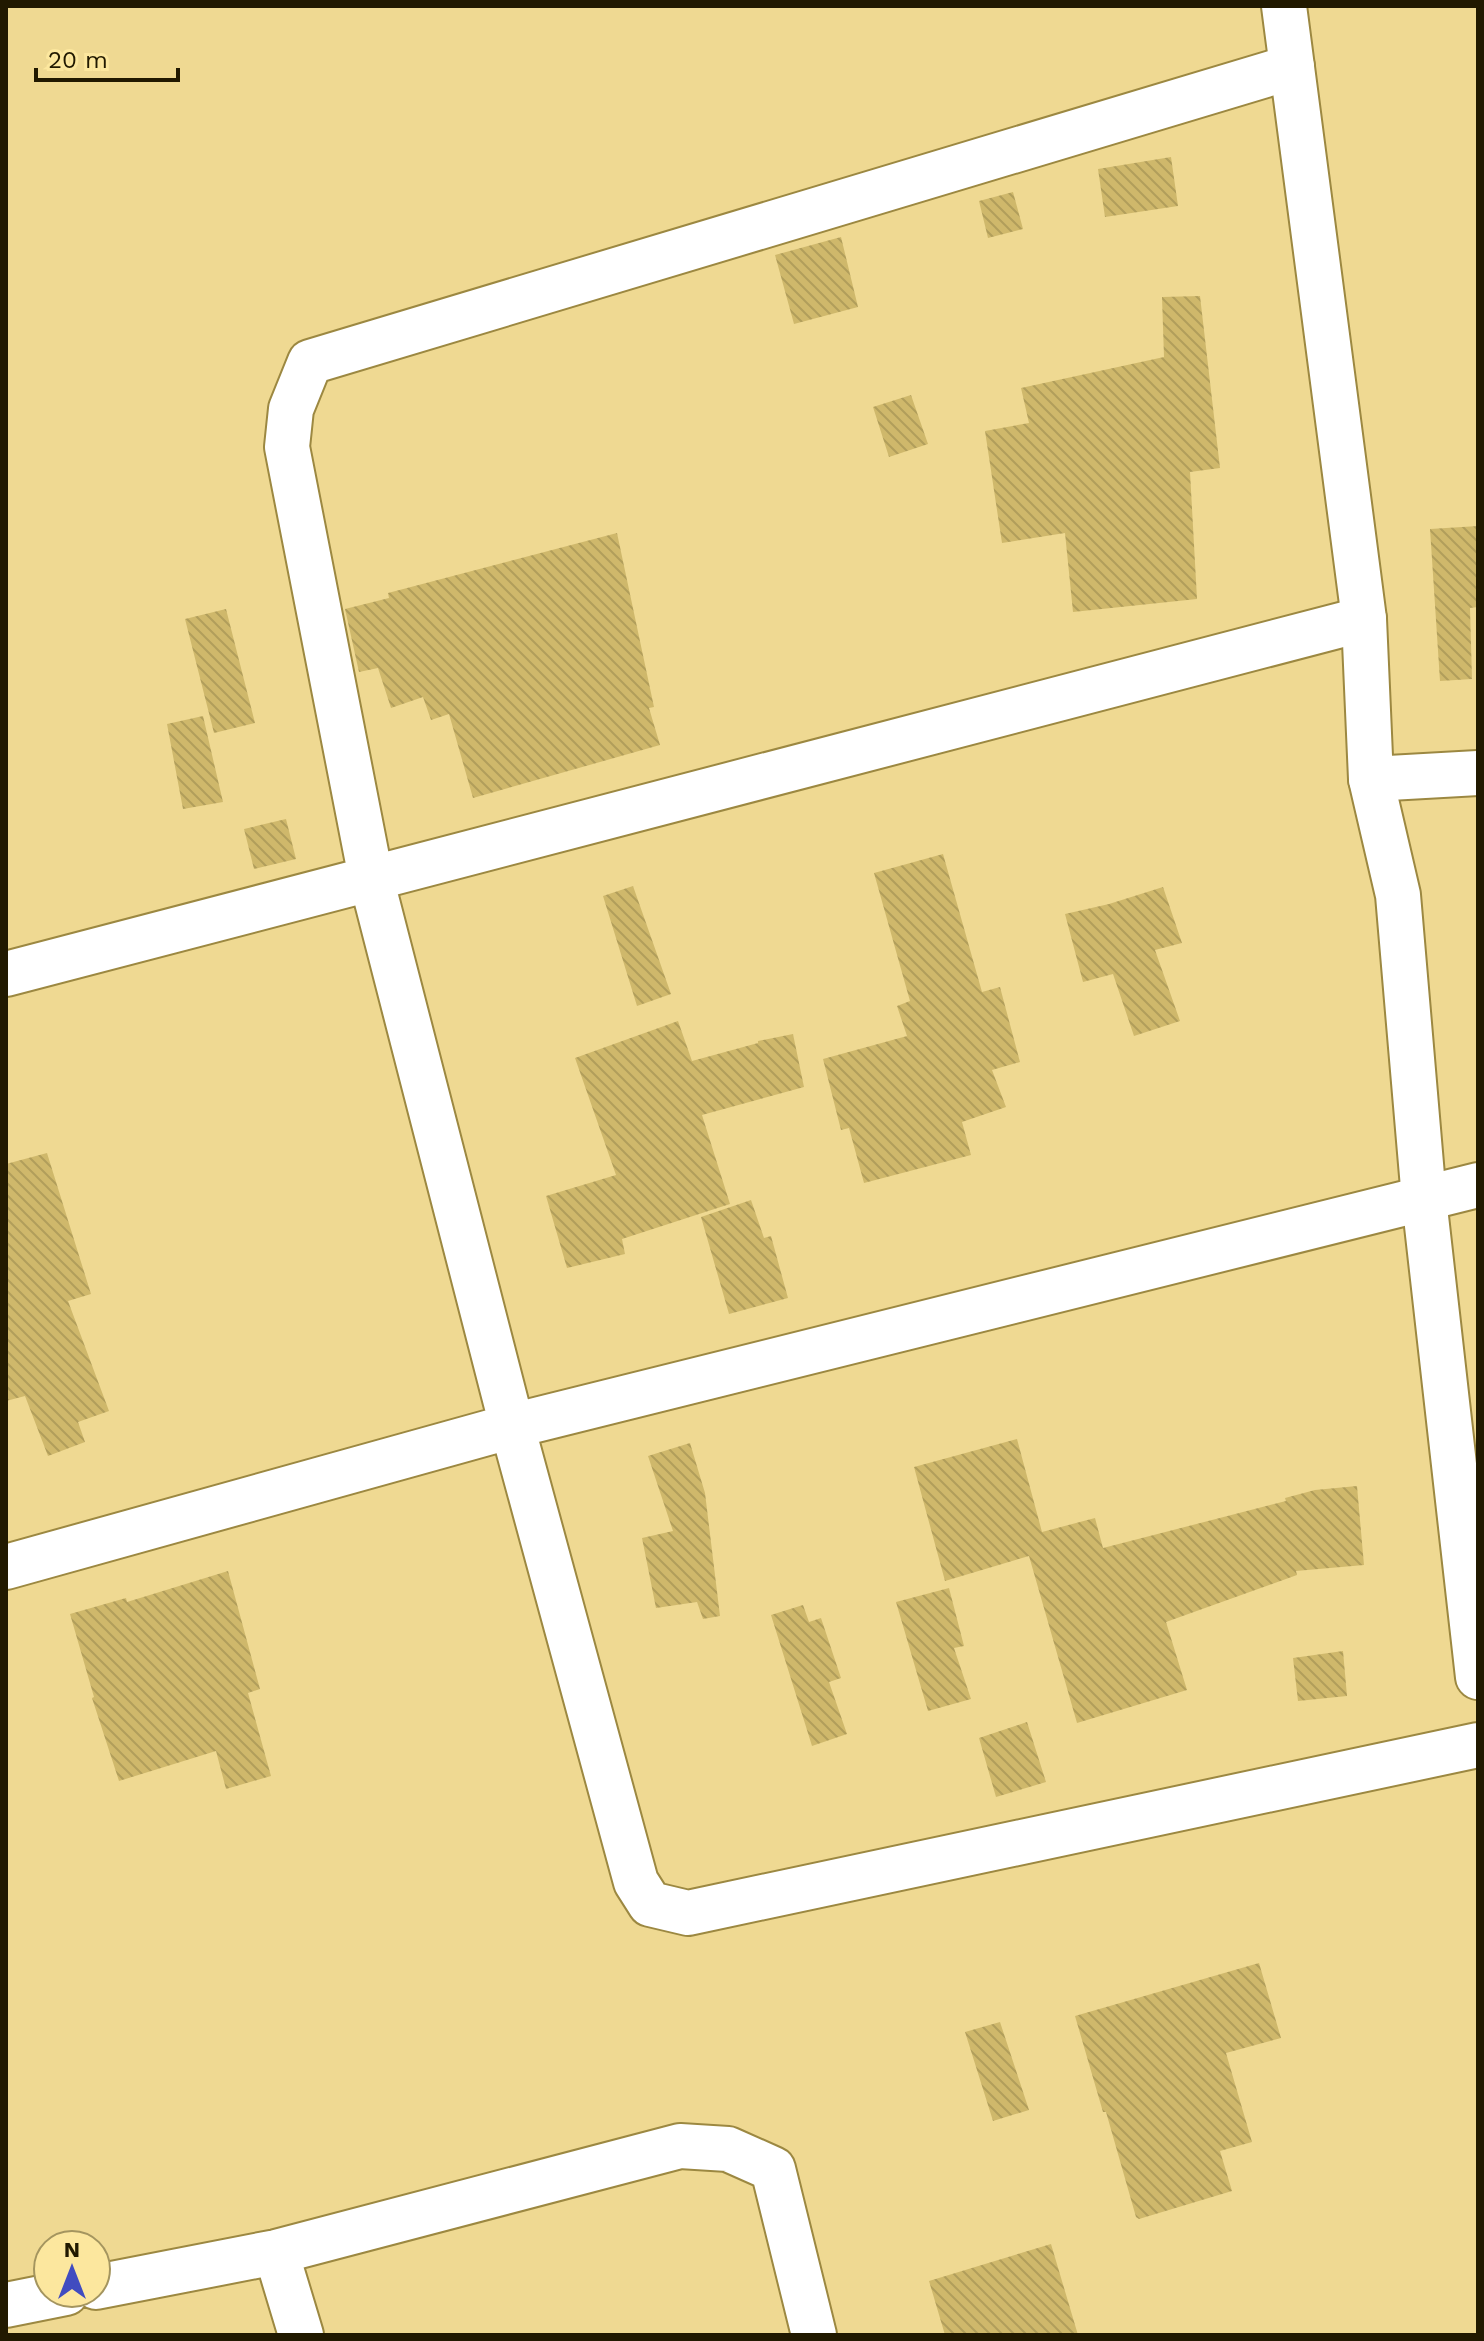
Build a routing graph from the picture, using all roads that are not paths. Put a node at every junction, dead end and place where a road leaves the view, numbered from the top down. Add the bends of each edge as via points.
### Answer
1 (1284, 6) edge
2 (1292, 67) junction
3 (1364, 619) junction
4 (1478, 773) edge
5 (1371, 779) junction
6 (371, 878) junction
7 (6, 974) edge
8 (1478, 1185) edge
9 (1424, 1199) junction
10 (512, 1426) junction
11 (6, 1567) edge
12 (1478, 1677) edge
13 (1478, 1745) edge
14 (276, 2252) junction
15 (112, 2284) edge
16 (32, 2300) edge
17 (6, 2305) edge
18 (301, 2335) edge
19 (814, 2335) edge

1 - 2 street
2 - 3 street
2 - 6 street via 310,362 291,409 287,447
3 - 5 street
3 - 6 street
4 - 5 street
5 - 9 street via 1398,895
6 - 7 street
6 - 10 street
8 - 9 street
9 - 10 street
9 - 12 street
10 - 11 street
10 - 13 street via 636,1882 650,1904 688,1913
14 - 15 street
14 - 18 street
14 - 19 street via 680,2146 728,2149 773,2169
16 - 17 street

